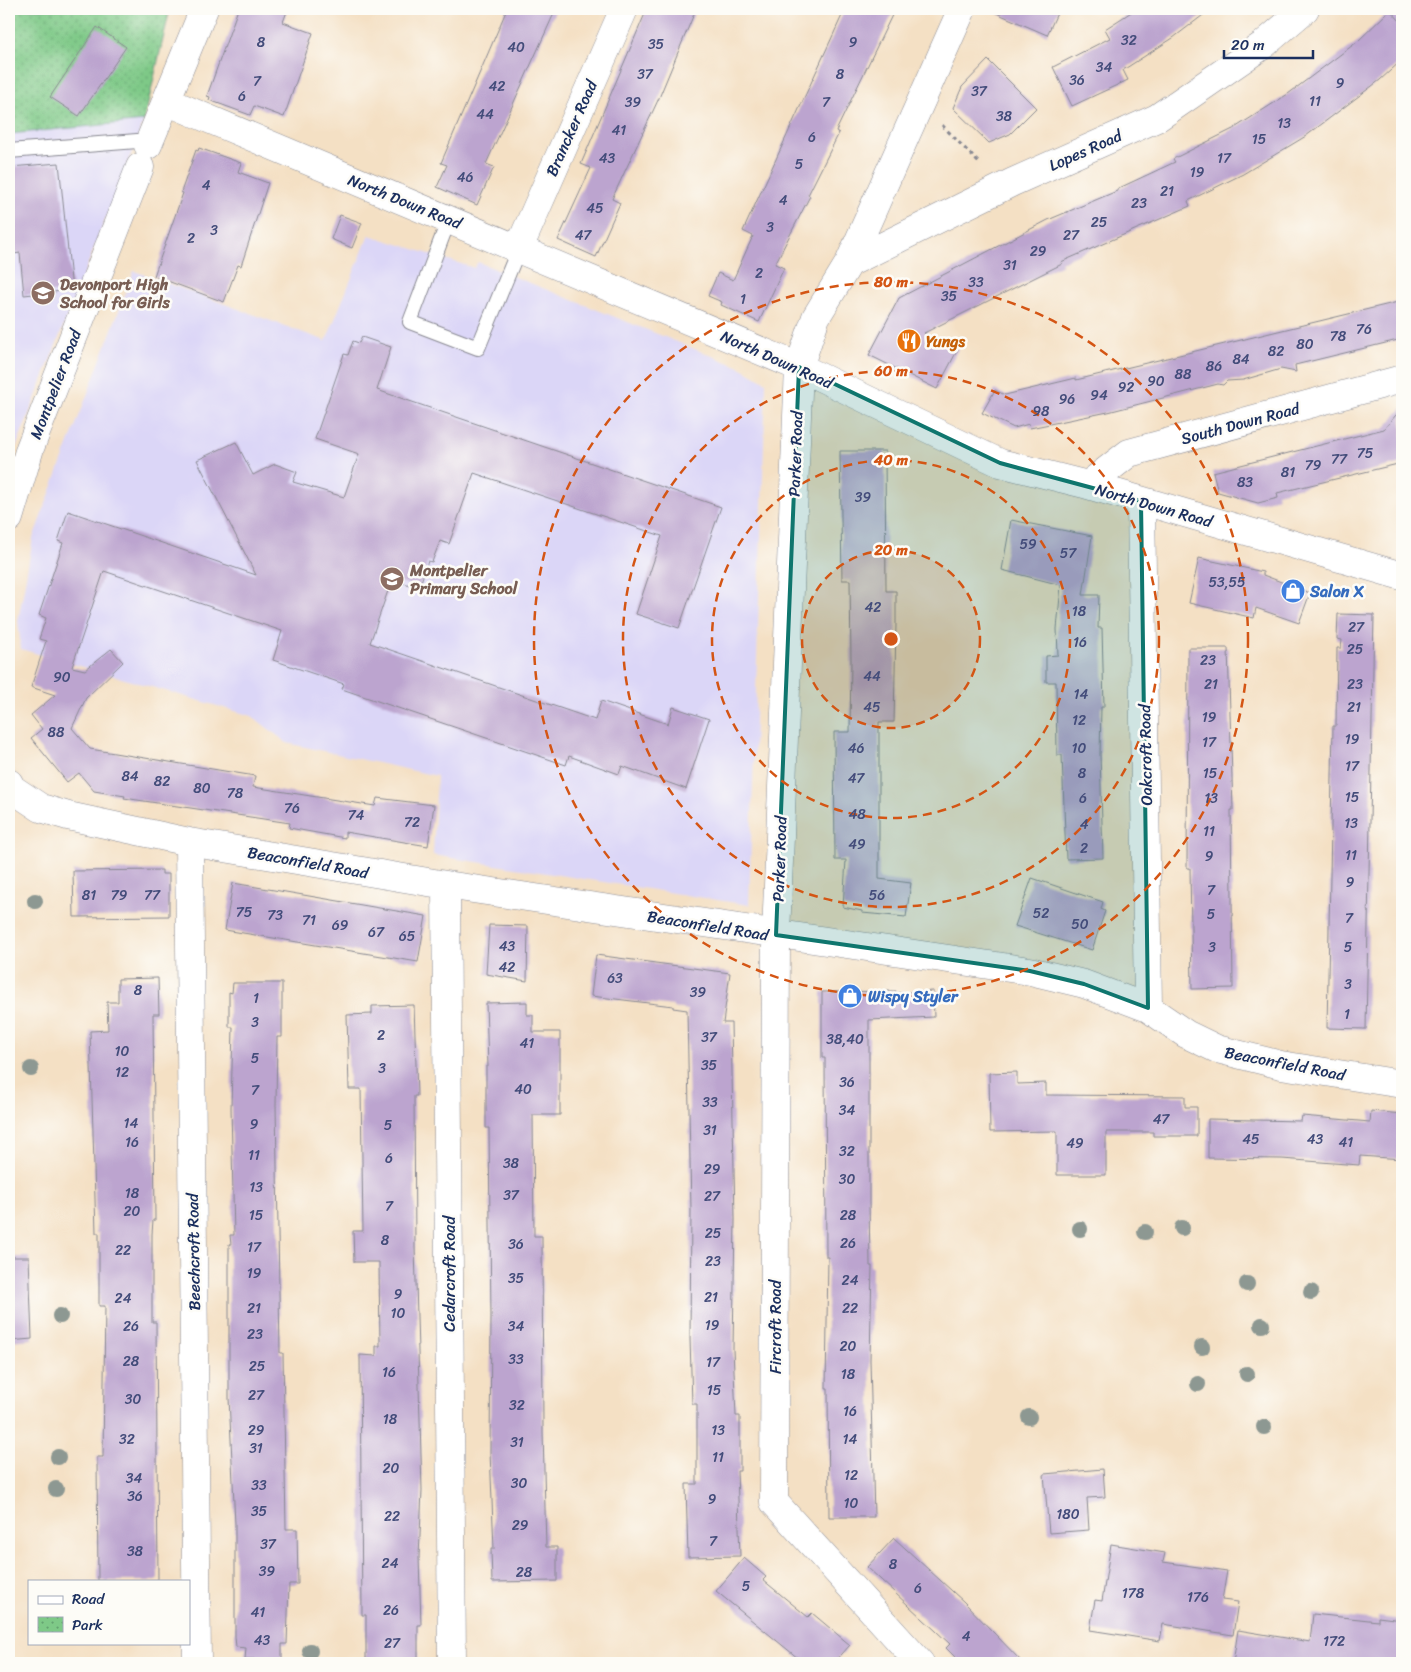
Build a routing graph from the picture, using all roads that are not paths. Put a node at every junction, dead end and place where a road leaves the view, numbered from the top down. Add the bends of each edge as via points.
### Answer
1 (204, 9) edge
2 (624, 9) edge
3 (962, 9) edge
4 (1305, 9) edge
5 (166, 101) junction
6 (9, 151) edge
7 (146, 151) junction
8 (449, 219) junction
9 (519, 248) junction
10 (849, 263) junction
11 (799, 367) junction
12 (1402, 379) edge
13 (1088, 485) junction
14 (1141, 501) junction
15 (9, 518) edge
16 (1402, 576) edge
17 (9, 783) edge
18 (189, 842) junction
19 (446, 885) junction
20 (776, 935) junction
21 (1148, 1008) junction
22 (1402, 1084) edge
23 (197, 1663) edge
24 (452, 1663) edge
25 (920, 1663) edge

1 - 5 street, Montpelier Road
2 - 9 street, Brancker Road
3 - 10 street, Parker Road
4 - 10 street, Lopes Road via 1263,45 1157,118 1003,187
5 - 7 street, Montpelier Road
5 - 8 street, North Down Road
6 - 7 lane
7 - 15 street, Montpelier Road via 30,448
8 - 9 street, North Down Road
8 - 9 lane via 410,322 478,348
9 - 11 street, North Down Road
10 - 11 street, Parker Road via 816,317
11 - 13 street, North Down Road via 1000,463
11 - 20 street, Parker Road
12 - 13 street, South Down Road via 1130,453
13 - 14 street, North Down Road
14 - 16 street, North Down Road
14 - 21 street, Oakcroft Road
17 - 18 street, Beaconfield Road via 11,788 40,808
18 - 19 street, Beaconfield Road
18 - 23 street, Beechcroft Road
19 - 20 street, Beaconfield Road
19 - 24 street, Cedarcroft Road
20 - 21 street, Beaconfield Road via 1030,971 1084,984
20 - 25 street, Fircroft Road via 774,1502
21 - 22 street, Beaconfield Road via 1186,1034 1217,1049 1281,1065

